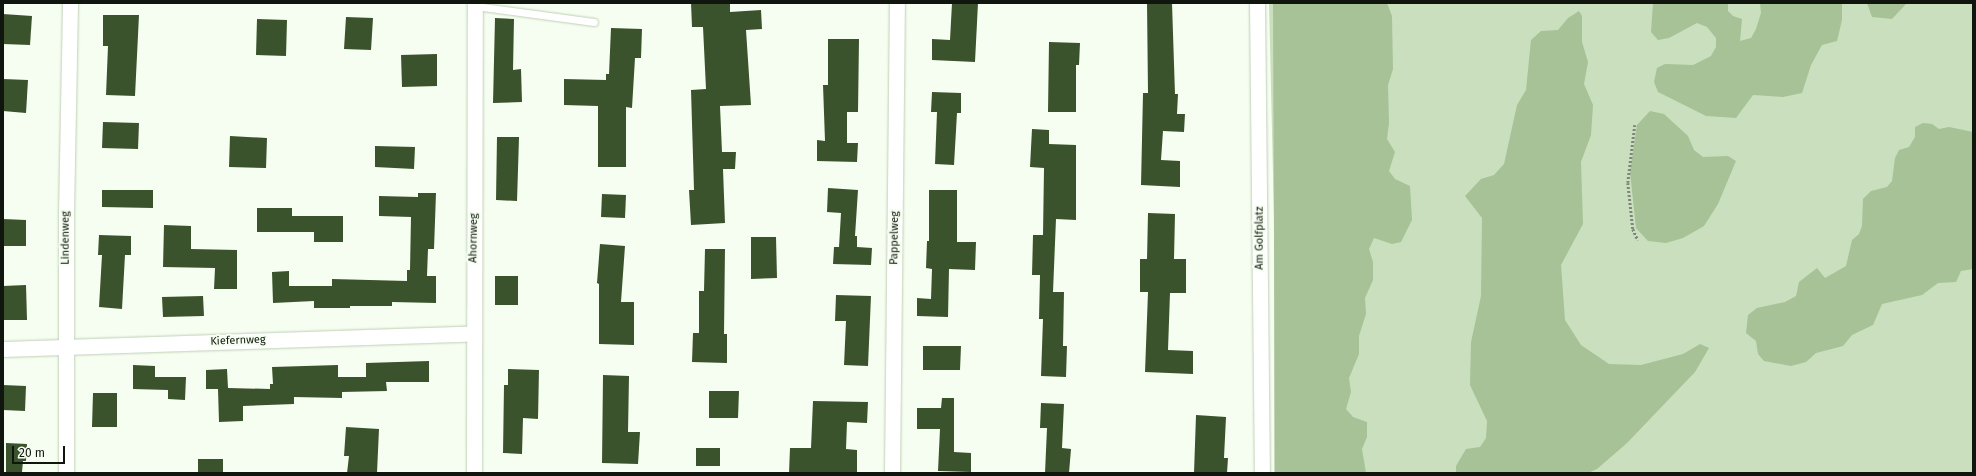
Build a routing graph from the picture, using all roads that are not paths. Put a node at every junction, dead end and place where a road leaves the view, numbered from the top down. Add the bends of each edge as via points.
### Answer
1 (70, 3) edge
2 (897, 3) edge
3 (1257, 3) edge
4 (475, 4) edge
5 (594, 22) dead end
6 (473, 333) junction
7 (65, 346) junction
8 (3, 349) edge
9 (66, 473) edge
10 (474, 473) edge
11 (892, 473) edge
12 (1262, 473) edge

1 - 7 street, Lindenweg
2 - 11 street, Pappelweg
3 - 12 street, Am Golfplatz
4 - 5 lane
4 - 6 street, Ahornweg
6 - 7 street, Kiefernweg
6 - 10 street, Ahornweg
7 - 8 street, Kiefernweg
7 - 9 street, Lindenweg

